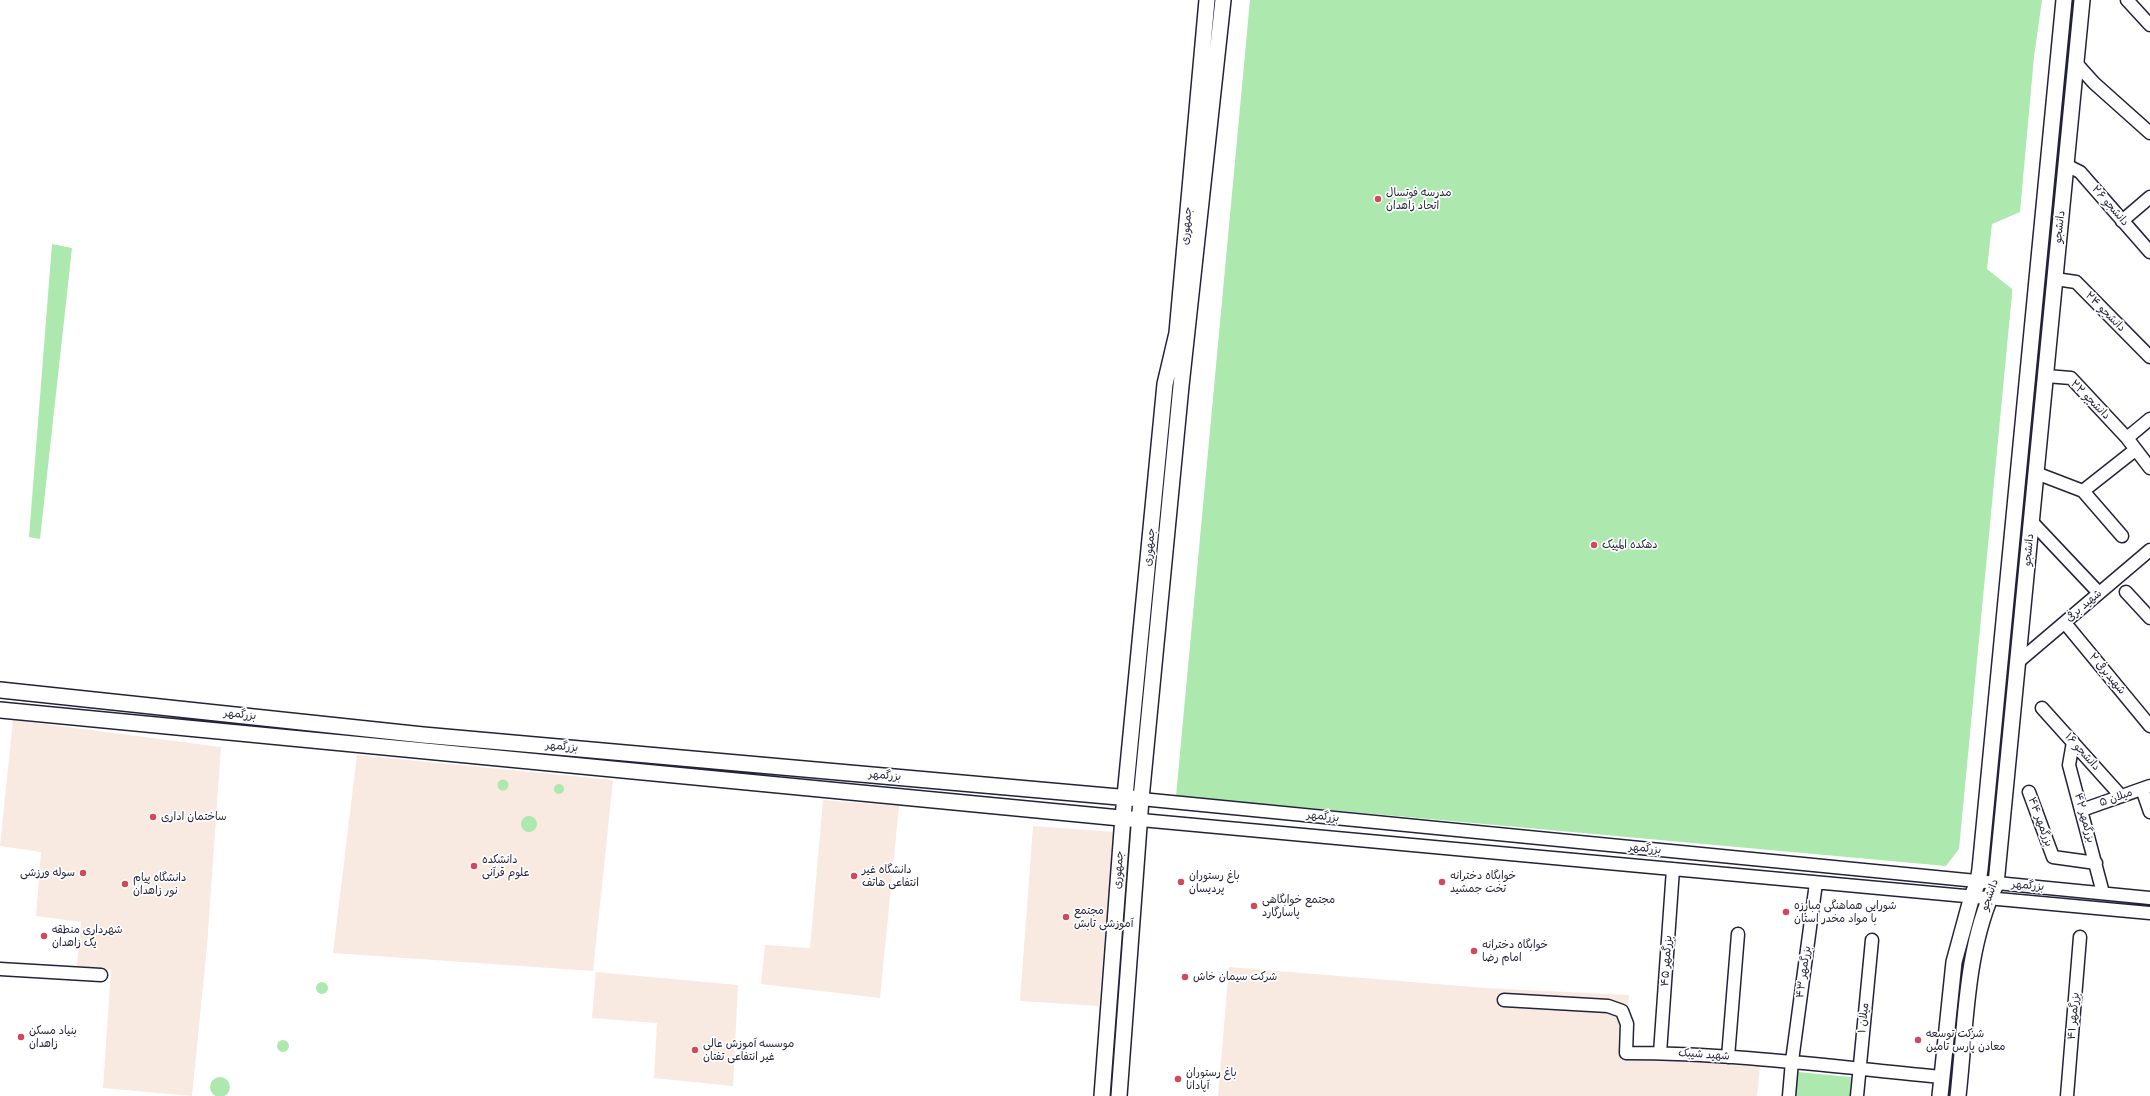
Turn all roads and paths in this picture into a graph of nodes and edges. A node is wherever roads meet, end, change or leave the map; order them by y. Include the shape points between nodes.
1 (1207, 0) edge
2 (1224, 0) edge
3 (2064, 0) edge
4 (2082, 0) edge
5 (2127, 0) edge
6 (2150, 24) edge
7 (2076, 63) junction
8 (2054, 98) junction
9 (2072, 100) junction
10 (2150, 133) edge
11 (2066, 165) junction
12 (2150, 197) edge
13 (2122, 221) junction
14 (2150, 252) edge
15 (2055, 279) junction
16 (2150, 357) edge
17 (2046, 376) junction
18 (1165, 384) junction
19 (1181, 386) junction
20 (2150, 419) edge
21 (2127, 438) junction
22 (2134, 450) junction
23 (2150, 468) edge
24 (2036, 473) junction
25 (2083, 491) junction
26 (2031, 521) junction
27 (2122, 536) dead end
28 (2150, 550) edge
29 (2126, 592) dead end
30 (2099, 594) junction
31 (2150, 618) edge
32 (2065, 623) junction
33 (2018, 662) junction
34 (0, 690) edge
35 (2042, 708) dead end
36 (0, 710) edge
37 (2150, 726) edge
38 (2073, 742) junction
39 (928, 780) junction
40 (2146, 787) edge
41 (2029, 792) dead end
42 (2122, 796) junction
43 (1125, 798) junction
44 (926, 799) junction
45 (1141, 799) junction
46 (2082, 810) junction
47 (2150, 812) edge
48 (1123, 817) junction
49 (1141, 820) junction
50 (1453, 830) junction
51 (1452, 848) junction
52 (1665, 851) junction
53 (2096, 864) junction
54 (1668, 869) junction
55 (1978, 882) junction
56 (1816, 883) junction
57 (1996, 884) junction
58 (2103, 893) junction
59 (1972, 896) junction
60 (1990, 898) junction
61 (2150, 898) edge
62 (2150, 913) edge
63 (1738, 934) dead end
64 (2080, 937) dead end
65 (1872, 940) dead end
66 (0, 969) edge
67 (101, 975) dead end
68 (1504, 1000) dead end
69 (1108, 1021) junction
70 (1125, 1023) junction
71 (1660, 1053) junction
72 (1728, 1057) junction
73 (1792, 1061) junction
74 (1859, 1069) junction
75 (1942, 1076) junction
76 (1102, 1096) edge
77 (1119, 1096) edge
78 (1789, 1096) edge
79 (1857, 1096) edge
80 (1940, 1096) edge
81 (1958, 1096) edge
82 (2067, 1096) edge

1 - 18 main road, جمهوری via 1177,333
2 - 19 main road, جمهوری
3 - 8 main road, دانشجو
4 - 7 main road, دانشجو
5 - 6 street
7 - 9 main road, دانشجو
7 - 10 street via 2094,83
8 - 9 main road
8 - 55 main road, دانشجو
9 - 11 main road, دانشجو
11 - 13 street, دانشجو ۲۶ via 2080,172
11 - 15 main road, دانشجو
12 - 13 street
13 - 14 street, دانشجو ۲۶
15 - 16 street, دانشجو ۲۴ via 2076,282
15 - 17 main road, دانشجو
17 - 21 street, دانشجو ۲۲ via 2071,378
17 - 24 main road, دانشجو
18 - 19 main road
18 - 43 main road, جمهوری
19 - 45 main road, جمهوری
20 - 21 street
21 - 22 street, دانشجو ۲۲
22 - 23 street, دانشجو ۲۲
22 - 25 street
24 - 25 street
24 - 26 main road, دانشجو
25 - 27 street
26 - 30 street
26 - 33 main road, دانشجو
28 - 30 street, شهید برفی
29 - 31 street
30 - 32 street, شهید برفی
32 - 33 street, شهید برفی
32 - 37 street, شهیدبرفی ۲
33 - 57 main road, دانشجو
34 - 39 main road, بزرگمهر via 423,735
35 - 38 street, دانشجو ۱۶
36 - 44 main road, بزرگمهر
38 - 42 street, دانشجو ۱۶
38 - 46 street, بزرگمهر ۴۲ via 2069,765
39 - 43 main road, بزرگمهر
39 - 44 main road
40 - 42 street, میلان ۵
40 - 47 street
41 - 53 street, بزرگمهر ۴۴ via 2053,857
42 - 46 street, میلان ۵
43 - 45 main road, بزرگمهر
43 - 48 main road, جمهوری
44 - 48 main road, بزرگمهر
45 - 49 main road, جمهوری
45 - 50 street, بزرگمهر
46 - 53 street, بزرگمهر ۴۲
48 - 49 main road, بزرگمهر
48 - 69 main road, جمهوری
49 - 51 street, بزرگمهر
49 - 70 main road, جمهوری
50 - 51 street
50 - 52 street, بزرگمهر
51 - 54 street, بزرگمهر
52 - 54 street, بزرگمهر ۴۵
52 - 55 street, بزرگمهر
53 - 58 street, بزرگمهر ۴۲
54 - 56 street, بزرگمهر
54 - 71 street, بزرگمهر ۴۵
55 - 57 street, بزرگمهر
55 - 59 main road, دانشجو
56 - 59 street, بزرگمهر
56 - 73 street, بزرگمهر ۴۳
57 - 58 street, بزرگمهر
57 - 60 main road, دانشجو
58 - 61 street, بزرگمهر
59 - 60 street, بزرگمهر
59 - 75 main road, دانشجو via 1954,962
60 - 62 street, بزرگمهر
60 - 81 main road, دانشجو via 1984,911 1972,963
63 - 72 street
64 - 82 street, بزرگمهر ۴۱
65 - 74 street, میلان ۱
66 - 67 street
68 - 71 street, شهید شیبک via 1608,1006 1622,1011 1627,1024 1626,1053
69 - 70 main road
69 - 76 main road, جمهوری
70 - 77 main road, جمهوری
71 - 72 street, شهید شیبک
72 - 73 street, شهید شیبک
73 - 74 street, شهید شیبک
73 - 78 street, بزرگمهر ۴۳
74 - 75 street, شهید شیبک
74 - 79 street, میلان ۱
75 - 80 main road, دانشجو

